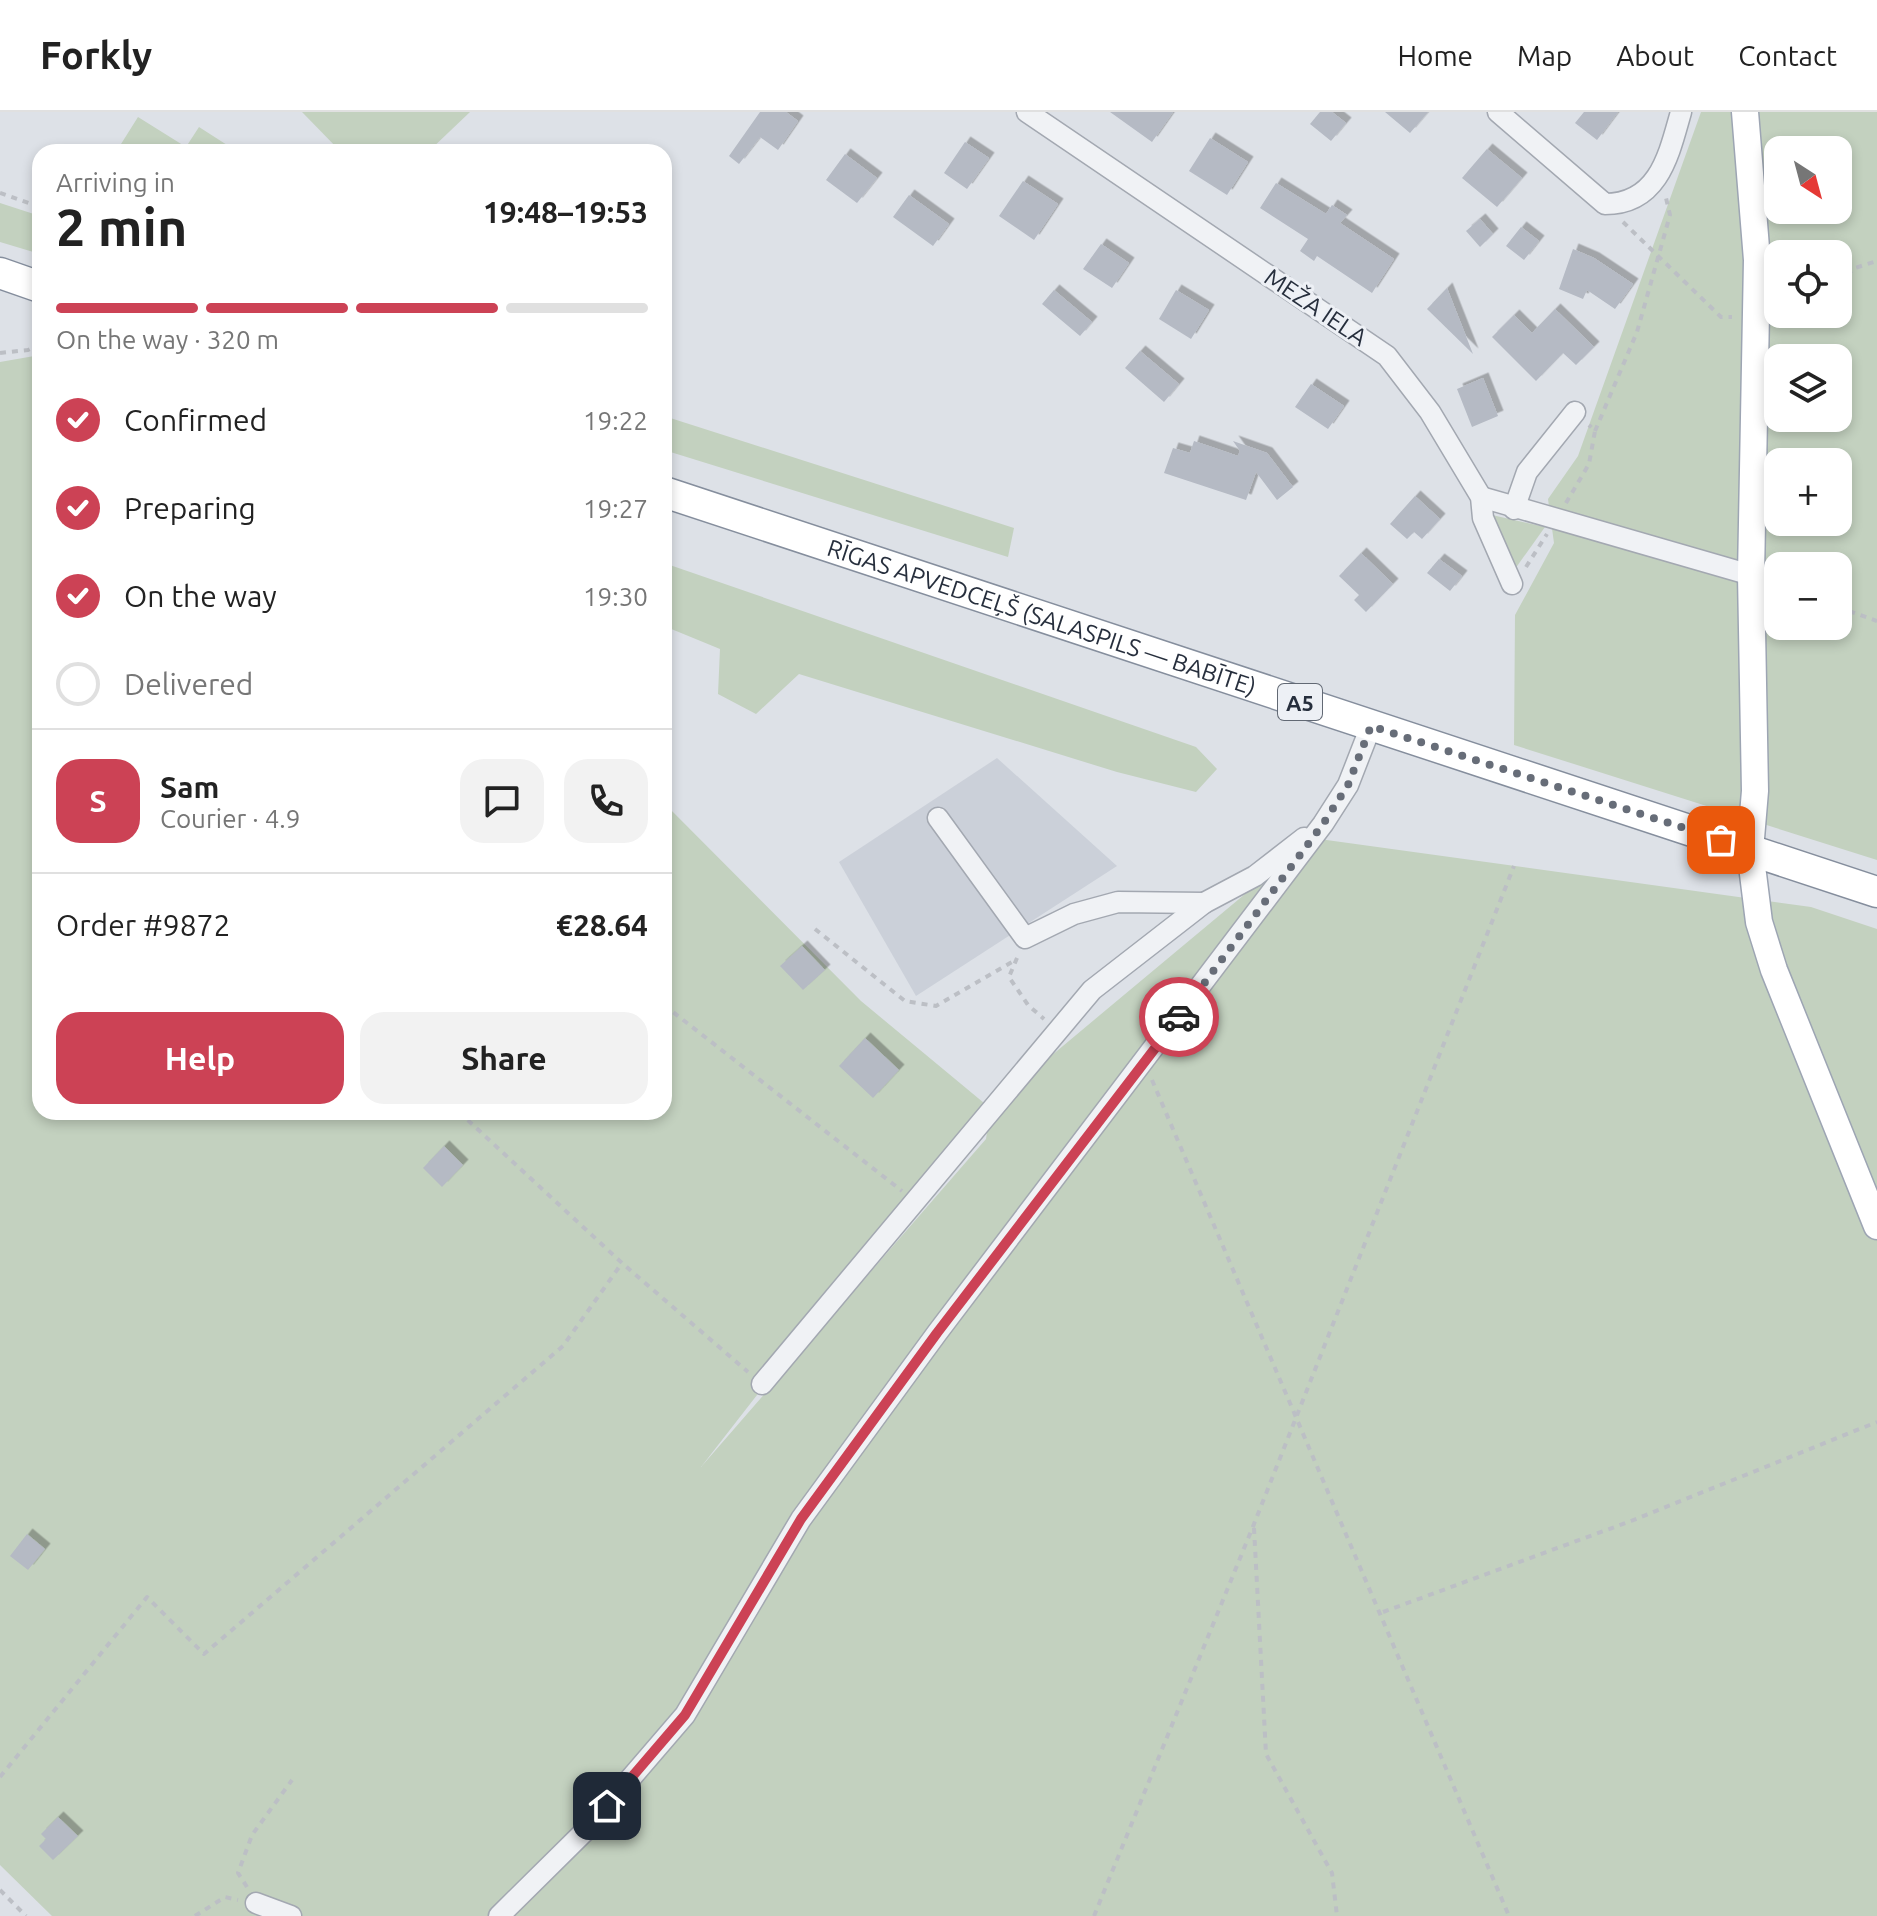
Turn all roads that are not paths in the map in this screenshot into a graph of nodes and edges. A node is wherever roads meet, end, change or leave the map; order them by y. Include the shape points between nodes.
1 (1027, 112) edge
2 (1498, 112) edge
3 (1681, 112) edge
4 (1745, 112) edge
5 (0, 273) edge
6 (32, 284) edge
7 (1575, 412) dead end
8 (672, 495) edge
9 (1481, 497) junction
10 (1514, 509) junction
11 (1751, 575) junction
12 (1512, 584) dead end
13 (1371, 726) junction
14 (938, 818) dead end
15 (1323, 824) junction
16 (1750, 850) junction
17 (1877, 892) edge
18 (1204, 903) junction
19 (1877, 1225) edge
20 (762, 1384) road end
21 (256, 1903) road end
22 (291, 1916) edge
23 (499, 1916) edge

1 - 9 street, MEŽA IELA via 1387,356 1430,412
2 - 3 street via 1605,204 1617,204 1641,194 1660,177
4 - 11 main road via 1757,318
5 - 6 highway
7 - 10 street via 1527,472
8 - 13 highway, RĪGAS APVEDCEĻŠ (SALASPILS — BABĪTE) / A5
9 - 10 street
9 - 12 street, MEŽA IELA via 1483,518
10 - 11 street
11 - 16 main road via 1755,791
13 - 15 street via 1348,785
13 - 16 highway, RĪGAS APVEDCEĻŠ (SALASPILS — BABĪTE) / A5
14 - 18 street via 1025,938 1074,914 1118,902
15 - 18 street via 1255,876
15 - 23 street via 801,1519 685,1715 587,1829
16 - 17 highway, RĪGAS APVEDCEĻŠ (SALASPILS — BABĪTE) / A5
16 - 19 main road via 1759,922 1774,970
18 - 20 street via 1092,990
21 - 22 street

